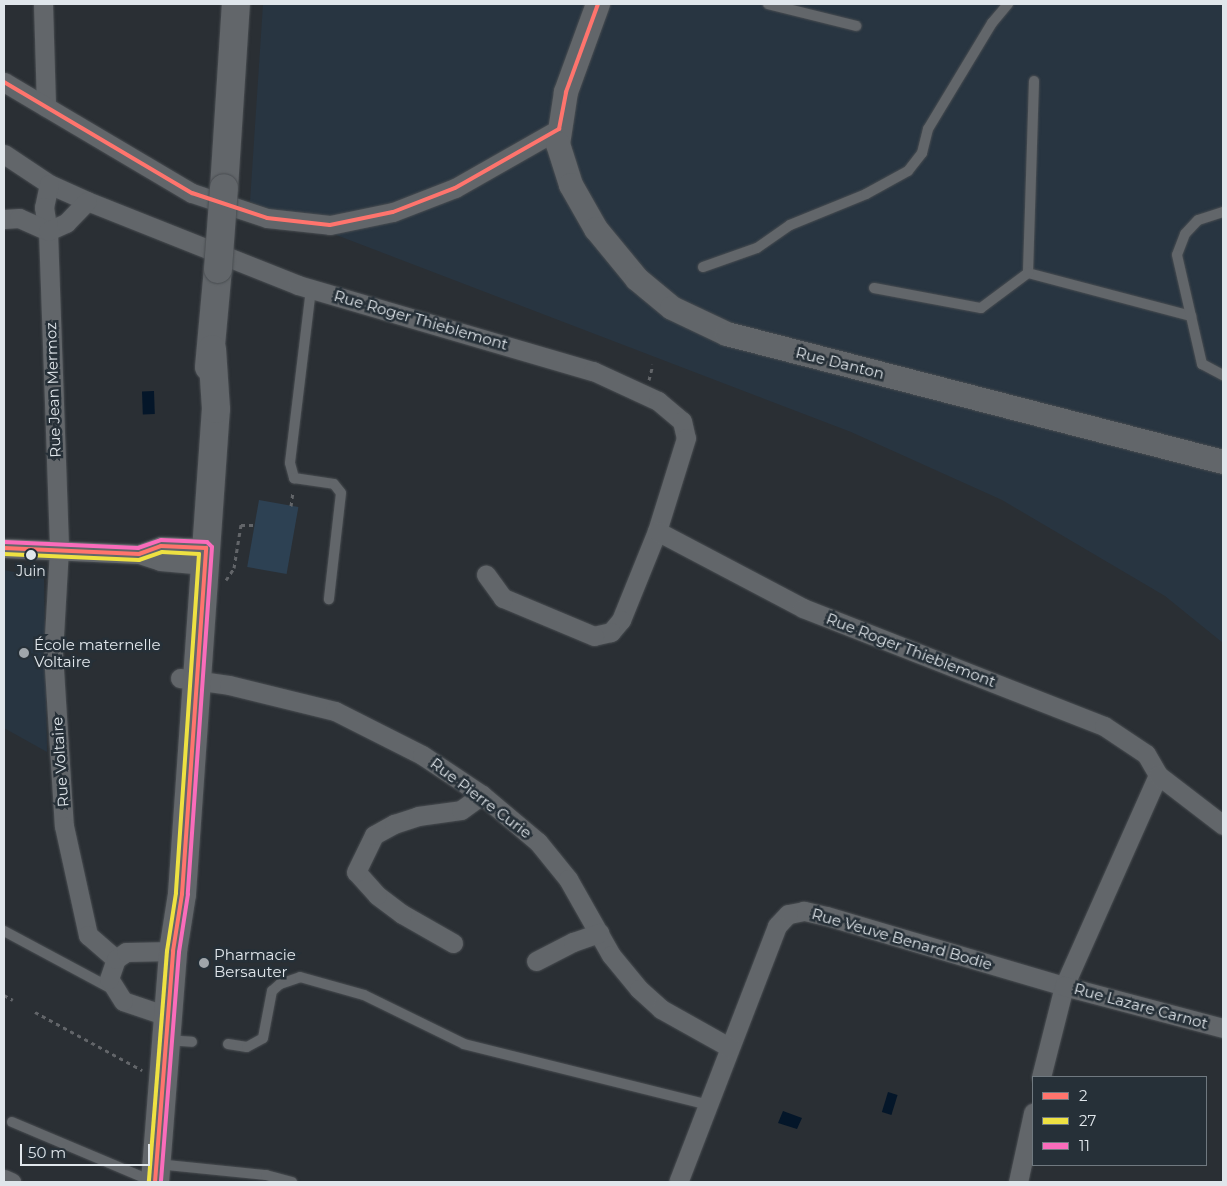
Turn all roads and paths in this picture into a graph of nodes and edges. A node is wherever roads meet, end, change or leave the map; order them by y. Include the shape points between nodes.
1 (43, 4) edge
2 (236, 4) edge
3 (598, 4) edge
4 (768, 4) edge
5 (1008, 4) edge
6 (856, 26) dead end
7 (1034, 81) dead end
8 (4, 82) edge
9 (46, 106) junction
10 (559, 129) junction
11 (4, 154) edge
12 (49, 184) junction
13 (87, 201) junction
14 (1223, 212) edge
15 (4, 220) edge
16 (48, 231) junction
17 (703, 267) dead end
18 (1028, 273) junction
19 (874, 288) dead end
20 (312, 289) junction
21 (1191, 316) junction
22 (1223, 376) edge
23 (1223, 462) edge
24 (255, 525) dead end
25 (657, 531) junction
26 (4, 548) edge
27 (59, 549) junction
28 (202, 561) junction
29 (486, 575) dead end
30 (328, 599) dead end
31 (188, 679) junction
32 (1158, 774) junction
33 (482, 795) junction
34 (1223, 825) edge
35 (4, 931) edge
36 (599, 933) junction
37 (453, 943) dead end
38 (173, 951) junction
39 (116, 959) junction
40 (536, 961) dead end
41 (1064, 986) junction
42 (113, 990) junction
43 (4, 996) edge
44 (13, 1000) dead end
45 (35, 1012) dead end
46 (166, 1028) junction
47 (1223, 1028) edge
48 (192, 1042) dead end
49 (228, 1044) dead end
50 (729, 1047) junction
51 (143, 1070) dead end
52 (1041, 1076) edge
53 (708, 1105) junction
54 (1032, 1118) edge
55 (12, 1122) dead end
56 (155, 1176) edge
57 (4, 1179) edge
58 (11, 1182) edge
59 (292, 1182) edge
60 (678, 1182) edge
61 (1018, 1182) edge

1 - 9 street
2 - 28 main road, bridge via 212,349 201,409
3 - 10 street, Rue Danton via 566,92
4 - 6 lane
5 - 17 lane via 992,23 933,121 922,153 908,172 866,194 790,225 757,248
7 - 18 lane
8 - 9 street
9 - 10 street via 192,193 267,218 330,225 393,212 455,188
10 - 23 street, Rue Danton via 558,144 571,185 596,229 655,296 698,322 784,349
11 - 12 street
12 - 13 street, Rue Roger Thieblemont
12 - 16 street, Rue Jean Mermoz via 44,207
13 - 16 street via 66,223
13 - 20 street, Rue Roger Thieblemont
14 - 21 lane via 1198,220 1185,234 1177,255
15 - 16 street via 19,218
16 - 27 street, Rue Jean Mermoz
18 - 19 lane via 980,308
18 - 21 lane
20 - 25 street, Rue Roger Thieblemont via 593,371 664,405 682,422 686,438
20 - 30 lane via 290,463 294,478 334,484 340,494
21 - 22 lane via 1202,364
24 - 28 path via 242,525 234,568
25 - 29 street, Rue Roger Thieblemont via 621,620 611,632 594,636 503,598
25 - 32 street, Rue Roger Thieblemont via 803,608 1104,726 1146,754
26 - 27 street
27 - 28 street via 139,554 149,548
27 - 39 street, Rue Voltaire via 53,652 64,826 88,935
28 - 31 main road
31 - 33 street, Rue Pierre Curie via 335,711 422,755
31 - 38 main road via 182,894
32 - 34 street, Rue Roger Thieblemont
32 - 41 street
33 - 36 street, Rue Pierre Curie via 538,842 568,878
33 - 37 street via 461,810 418,816 374,835 356,872 377,895 402,914
35 - 42 lane
36 - 40 street
36 - 50 street, Rue Pierre Curie via 611,955 639,989 661,1009
38 - 39 street via 138,950
38 - 46 main road
39 - 42 street via 109,979
41 - 47 street, Rue Lazare Carnot
41 - 50 street, Rue Veuve Benard Bodie via 804,911 788,914 777,926
41 - 52 street, Rue Lazare Carnot
42 - 46 street via 123,1001
43 - 44 path
45 - 51 path
46 - 48 lane
46 - 56 main road
49 - 53 lane via 247,1047 263,1038 272,991 280,984 300,977 364,995 464,1044
50 - 53 street, Rue Veuve Benard Bodie
53 - 60 street, Rue Veuve Benard Bodie
54 - 61 street
55 - 56 lane
56 - 59 lane via 266,1175
57 - 58 street

